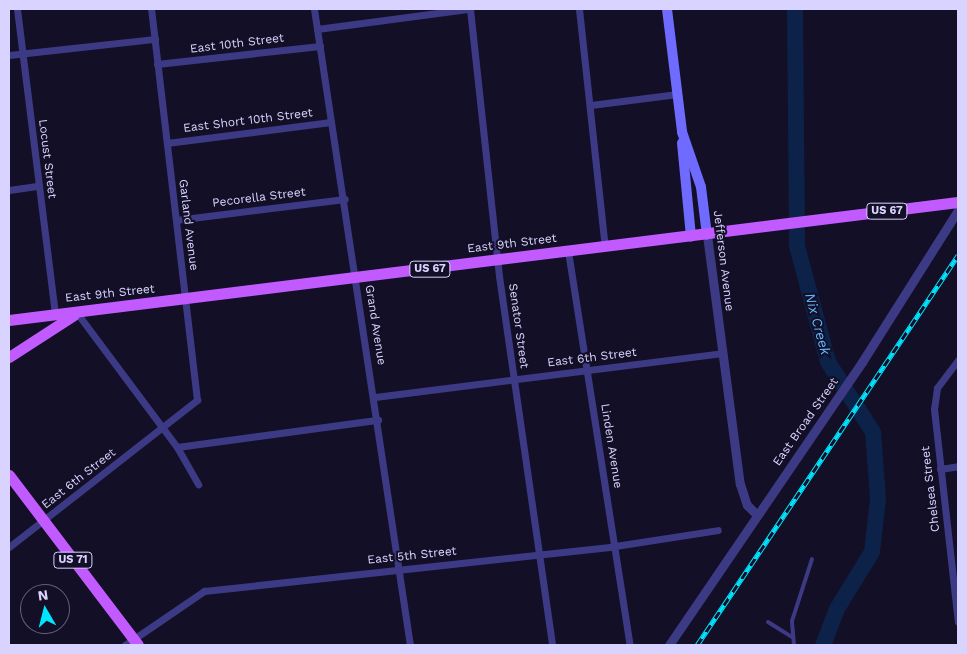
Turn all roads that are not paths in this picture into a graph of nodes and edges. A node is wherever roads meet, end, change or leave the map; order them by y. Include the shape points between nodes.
1 (16, 9) edge
2 (151, 9) edge
3 (314, 9) edge
4 (468, 9) edge
5 (578, 9) edge
6 (667, 9) edge
7 (317, 29) junction
8 (155, 39) junction
9 (320, 46) junction
10 (22, 54) junction
11 (9, 55) edge
12 (157, 64) junction
13 (677, 94) junction
14 (591, 105) junction
15 (331, 122) junction
16 (682, 132) junction
17 (167, 143) junction
18 (38, 186) junction
19 (9, 190) edge
20 (345, 199) junction
21 (958, 202) edge
22 (958, 210) edge
23 (176, 220) junction
24 (707, 235) junction
25 (691, 237) junction
26 (605, 247) junction
27 (568, 251) junction
28 (500, 259) junction
29 (357, 279) junction
30 (186, 300) junction
31 (55, 313) junction
32 (77, 313) junction
33 (9, 320) edge
34 (722, 353) junction
35 (9, 357) edge
36 (958, 360) edge
37 (589, 370) junction
38 (514, 380) junction
39 (375, 397) junction
40 (378, 420) junction
41 (162, 427) junction
42 (177, 447) junction
43 (958, 466) edge
44 (940, 469) junction
45 (9, 475) edge
46 (198, 484) dead end
47 (756, 514) junction
48 (44, 521) junction
49 (718, 530) dead end
50 (615, 546) junction
51 (9, 547) edge
52 (539, 555) junction
53 (812, 559) dead end
54 (398, 568) junction
55 (957, 606) edge
56 (768, 622) dead end
57 (958, 622) edge
58 (792, 637) junction
59 (132, 643) edge
60 (410, 645) edge
61 (552, 645) edge
62 (630, 645) edge
63 (669, 645) edge
64 (794, 645) edge

1 - 10 street, Locust Street
2 - 8 street, Garland Avenue
3 - 7 street, Grand Avenue
4 - 7 street
4 - 28 street, Senator Street
5 - 14 street
6 - 13 main road, Jefferson Avenue
7 - 9 street, Grand Avenue
8 - 10 street
8 - 12 street, Garland Avenue
9 - 12 street, East 10th Street
9 - 15 street, Grand Avenue
10 - 11 street
10 - 18 street, Locust Street
12 - 17 street, Garland Avenue
13 - 14 street
13 - 16 main road, Jefferson Avenue
14 - 26 street
15 - 17 street, East Short 10th Street
15 - 20 street, Grand Avenue
16 - 24 main road, Jefferson Avenue via 701,187
16 - 25 main road
17 - 23 street, Garland Avenue
18 - 19 street
18 - 31 street, Locust Street
20 - 23 street, Pecorella Street
20 - 29 street, Grand Avenue
21 - 24 main road, East 9th Street / US 67
22 - 47 street, East Broad Street via 862,362
23 - 30 street, Garland Avenue
24 - 25 main road, East 9th Street / US 67
24 - 34 street, Jefferson Avenue
25 - 26 main road, East 9th Street / US 67
26 - 27 main road, East 9th Street / US 67
27 - 28 main road, East 9th Street / US 67
27 - 37 street, Linden Avenue
28 - 29 main road, East 9th Street / US 67
28 - 38 street, Senator Street
29 - 30 main road, East 9th Street / US 67
29 - 39 street, Grand Avenue
30 - 32 main road, East 9th Street / US 67
30 - 41 street, Garland Avenue via 198,393 191,405
31 - 32 main road, East 9th Street / US 67
31 - 33 main road, East 9th Street / US 67
32 - 35 main road, US 67
32 - 41 street
34 - 37 street, East 6th Street
34 - 47 street, Jefferson Avenue via 740,484 747,505
36 - 44 street, Chelsea Street via 937,388 934,410
37 - 38 street, East 6th Street
37 - 50 street, Linden Avenue
38 - 39 street, East 6th Street
38 - 52 street, Senator Street
39 - 40 street, Grand Avenue
40 - 42 street
40 - 54 street, Grand Avenue
41 - 42 street
41 - 48 street, East 6th Street
42 - 46 street
43 - 44 street
44 - 55 street, Chelsea Street
45 - 48 main road, US 71
47 - 63 street, East Broad Street
48 - 51 street, East 6th Street
48 - 59 main road, US 71
49 - 50 street, East 5th Street
50 - 52 street, East 5th Street
50 - 62 street, Linden Avenue
52 - 54 street, East 5th Street
52 - 61 street, Senator Street
53 - 58 lane via 792,621
54 - 59 street, East 5th Street via 198,593
54 - 60 street, Grand Avenue
55 - 57 street, Chelsea Street
56 - 58 lane
58 - 64 lane

